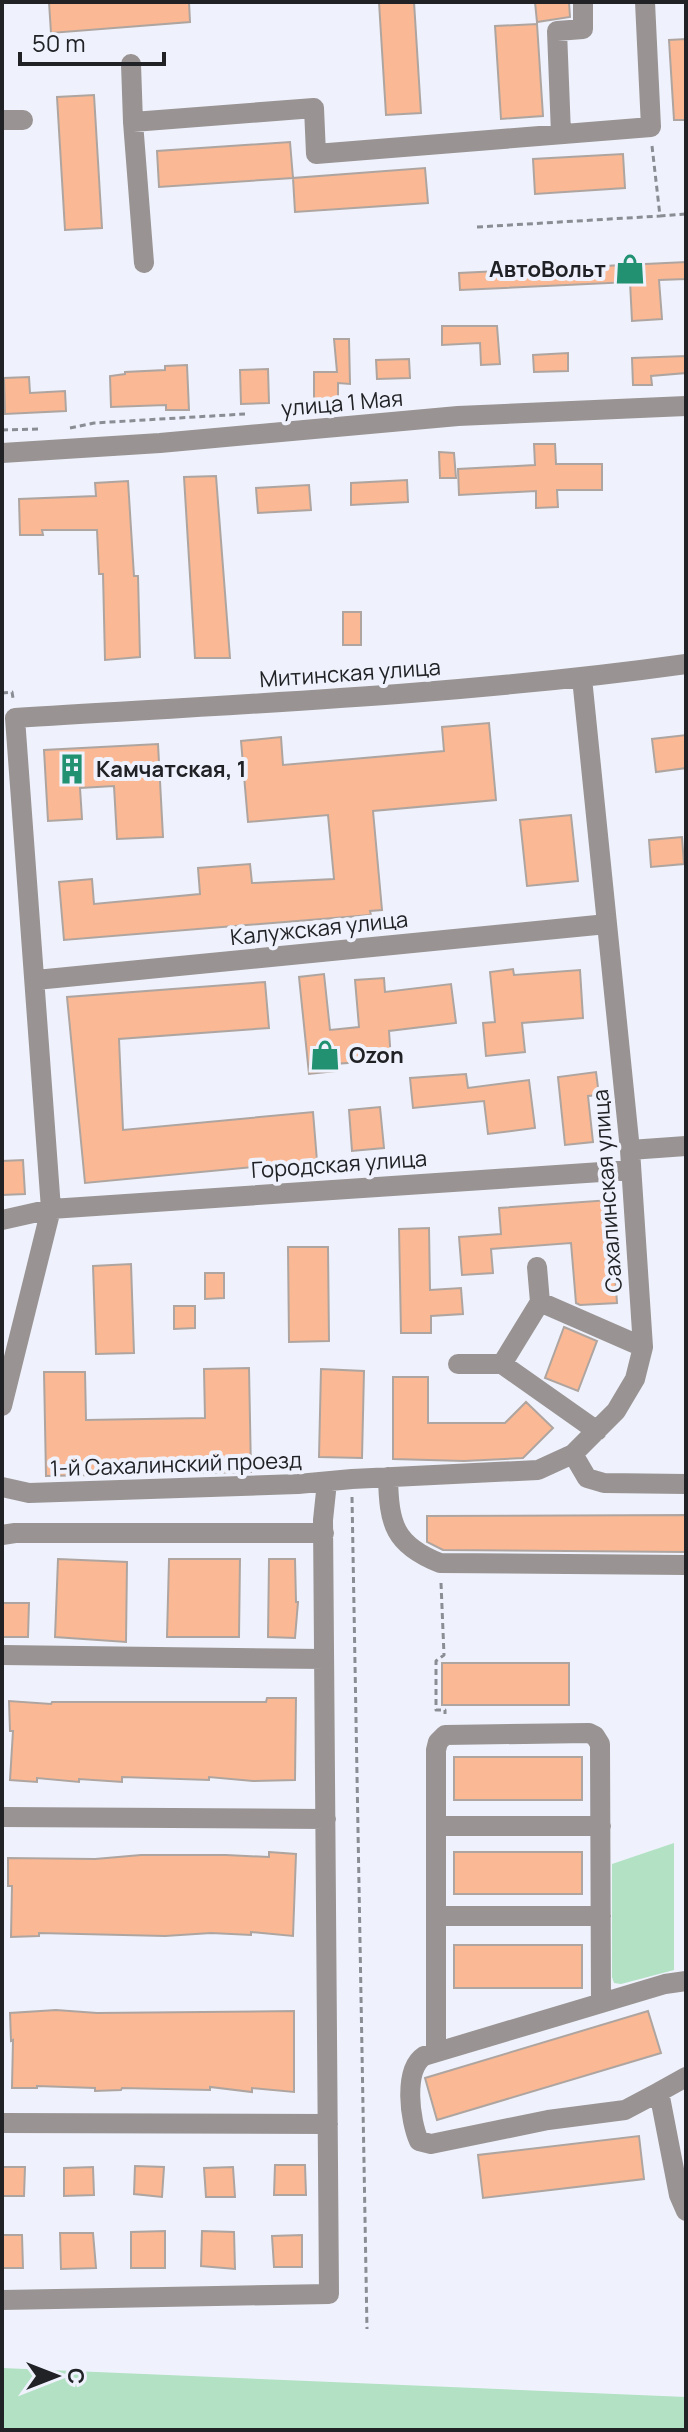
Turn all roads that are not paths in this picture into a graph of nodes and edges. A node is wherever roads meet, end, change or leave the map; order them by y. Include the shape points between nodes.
1 (583, 2) edge
2 (645, 2) edge
3 (131, 64) dead end
4 (133, 122) junction
5 (561, 134) junction
6 (144, 263) dead end
7 (686, 406) edge
8 (2, 453) edge
9 (686, 664) edge
10 (582, 678) junction
11 (607, 924) junction
12 (36, 980) junction
13 (686, 1146) edge
14 (630, 1160) junction
15 (51, 1209) junction
16 (2, 1220) edge
17 (537, 1267) dead end
18 (540, 1302) junction
19 (643, 1347) junction
20 (458, 1364) dead end
21 (502, 1364) junction
22 (2, 1406) edge
23 (597, 1431) junction
24 (573, 1454) junction
25 (388, 1477) junction
26 (352, 1479) joint
27 (327, 1482) junction
28 (686, 1484) edge
29 (2, 1487) edge
30 (324, 1533) junction
31 (2, 1535) edge
32 (686, 1565) edge
33 (2, 1655) edge
34 (324, 1659) junction
35 (2, 1817) edge
36 (326, 1819) junction
37 (436, 1826) junction
38 (601, 1826) junction
39 (436, 1916) junction
40 (601, 1916) junction
41 (686, 1981) edge
42 (601, 2003) junction
43 (436, 2052) junction
44 (686, 2077) edge
45 (659, 2092) junction
46 (2, 2123) edge
47 (328, 2124) junction
48 (686, 2211) edge
49 (2, 2300) edge

1 - 5 street via 583,29 557,31
2 - 5 street via 651,127
3 - 4 street
4 - 5 street via 314,108 316,154
4 - 6 street
7 - 8 street, улица 1 Мая via 458,416
9 - 10 street, Митинская улица
10 - 11 street, Сахалинская улица
10 - 12 street, Митинская улица via 15,718
11 - 12 street, Калужская улица
11 - 14 street, Сахалинская улица
12 - 15 street
13 - 14 street, Городская улица
14 - 15 street, Городская улица
14 - 19 street, Сахалинская улица
15 - 16 street, Городская улица
15 - 22 street
17 - 18 street
18 - 19 street
18 - 21 street
19 - 23 street, Сахалинская улица via 635,1379
20 - 21 street
21 - 23 street
23 - 24 street, Сахалинская улица
24 - 25 street, Сахалинская улица via 538,1470
24 - 28 street via 587,1478 604,1483
25 - 26 street, Сахалинская улица
25 - 32 street via 395,1530 422,1556 440,1563
26 - 27 street, 1-й Сахалинский проезд
27 - 29 street, 1-й Сахалинский проезд via 29,1493
27 - 30 street
30 - 31 street
30 - 34 street
33 - 34 street
34 - 36 street
35 - 36 street
36 - 47 street
37 - 38 street
37 - 38 street via 436,1750 445,1735 589,1733 601,1752
37 - 39 street
38 - 40 street
39 - 40 street
39 - 43 street
40 - 42 street
41 - 42 street
42 - 43 street
43 - 45 street via 419,2059 408,2101 416,2135 424,2144 625,2110
44 - 45 street
45 - 48 street
46 - 47 street
47 - 49 street via 329,2294

